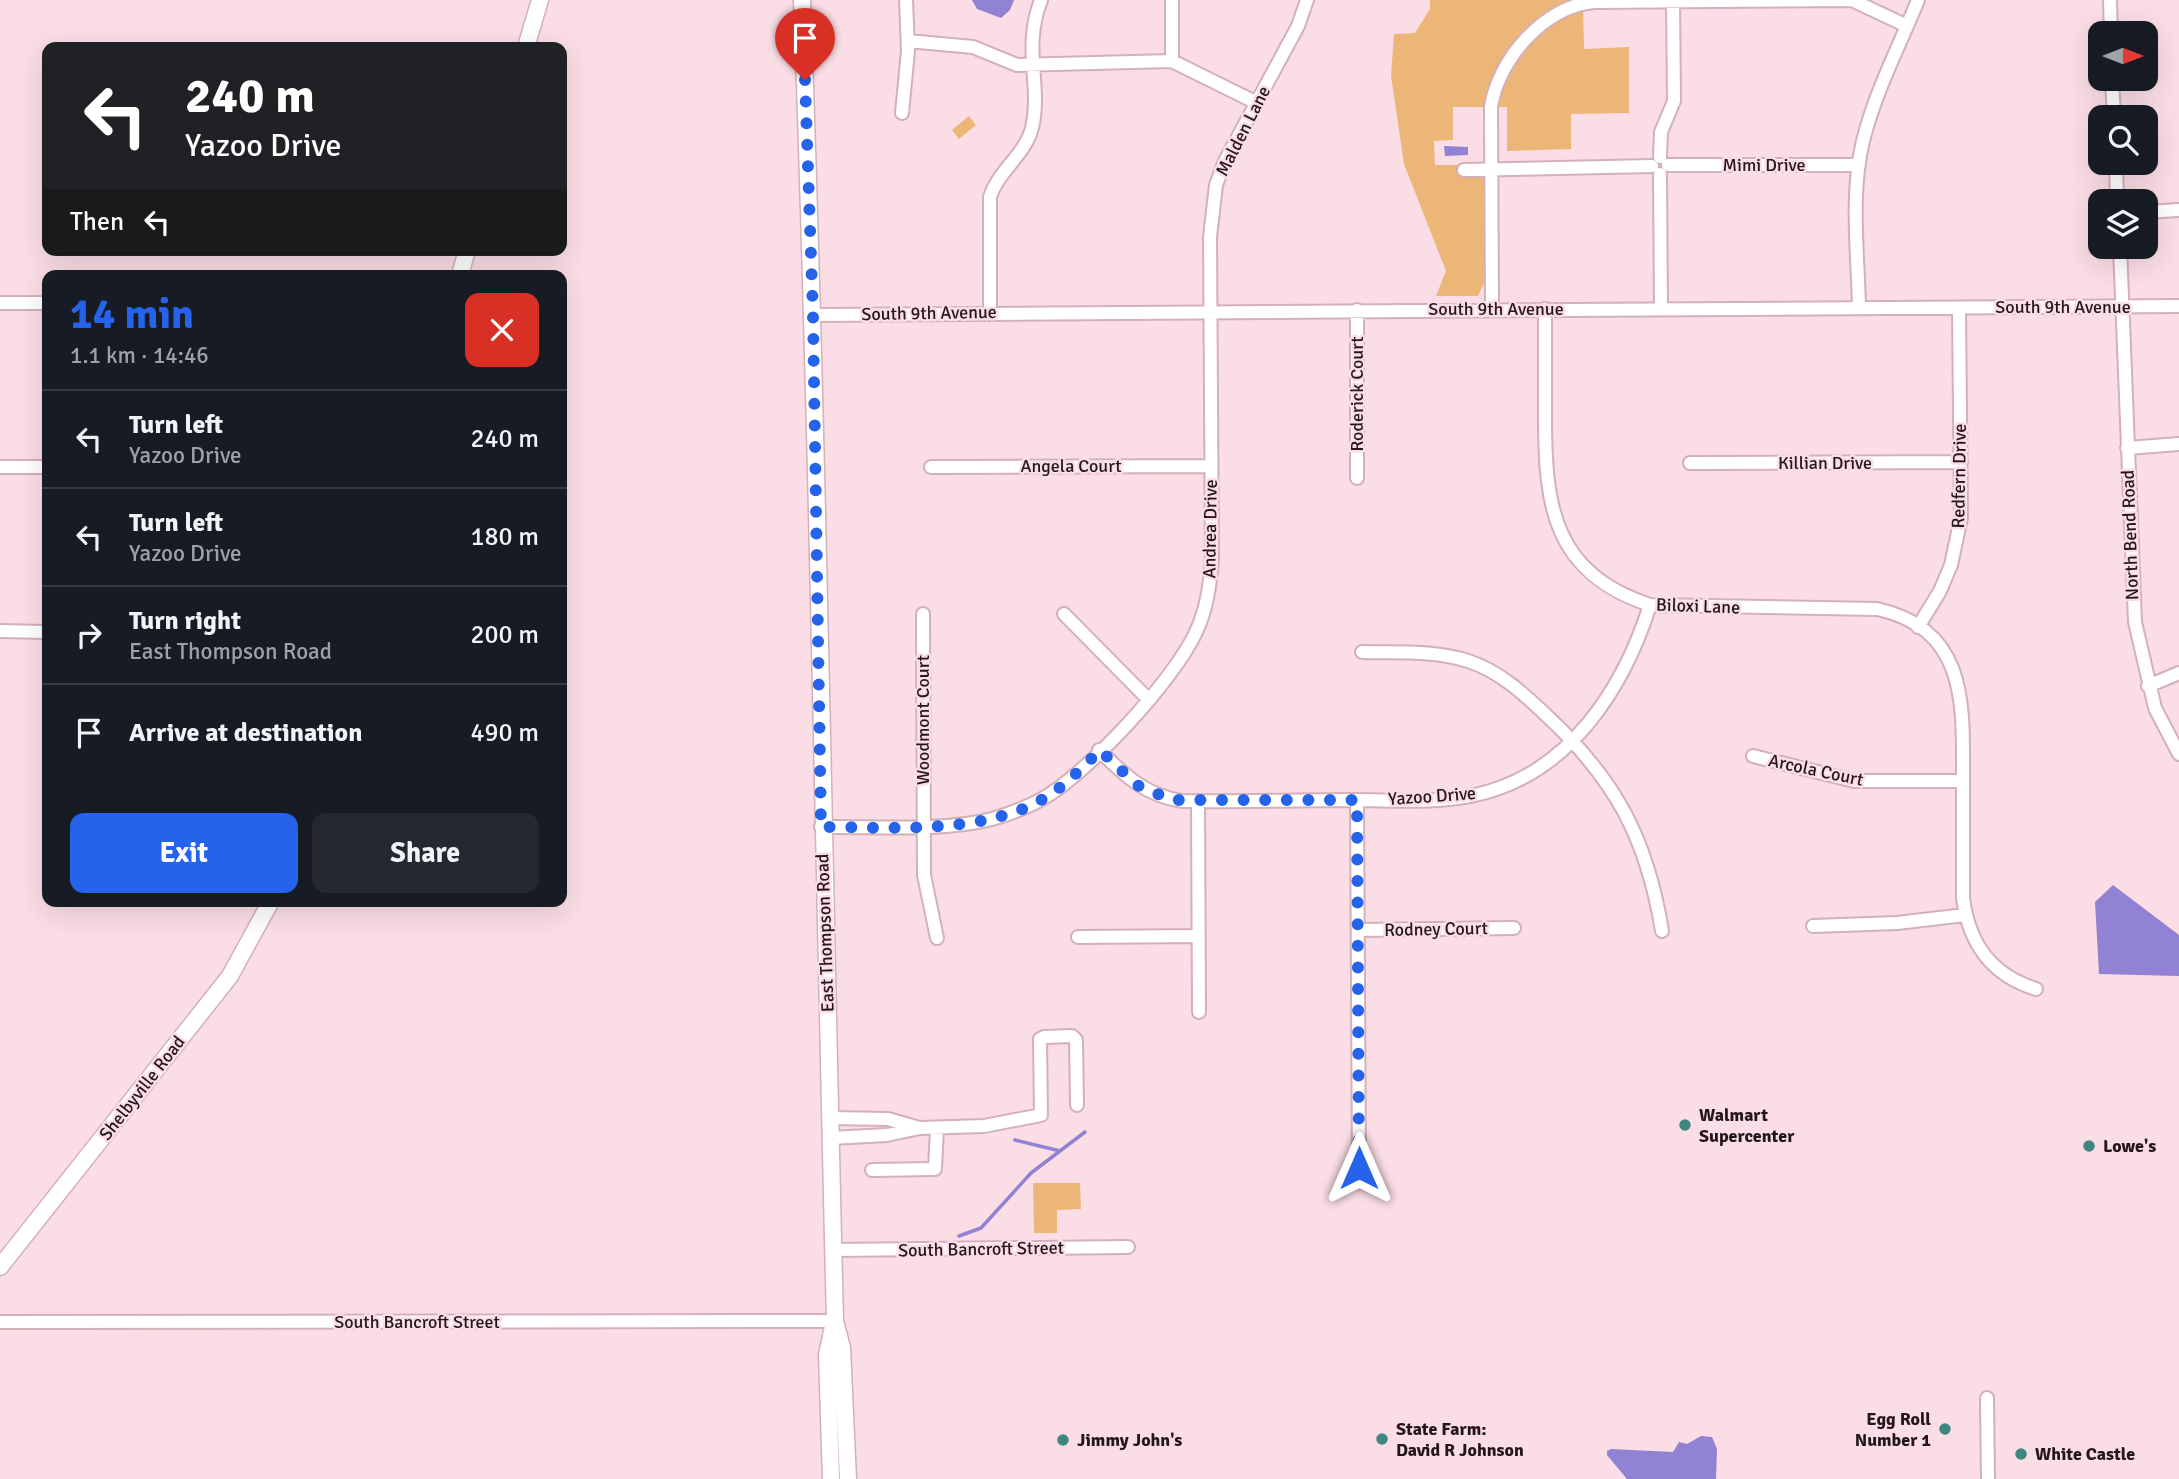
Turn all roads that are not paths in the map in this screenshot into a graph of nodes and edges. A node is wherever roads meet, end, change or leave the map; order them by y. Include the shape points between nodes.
1 (540, 0) edge
2 (802, 0) edge
3 (906, 0) edge
4 (1041, 0) edge
5 (1172, 0) edge
6 (1307, 0) edge
7 (1918, 0) edge
8 (2110, 0) edge
9 (1710, 1) edge
10 (1673, 2) junction
11 (2111, 21) edge
12 (1907, 26) junction
13 (908, 41) junction
14 (527, 42) edge
15 (1172, 61) junction
16 (1031, 65) junction
17 (1257, 103) junction
18 (902, 113) dead end
19 (1859, 165) junction
20 (1660, 166) junction
21 (1492, 168) junction
22 (1464, 170) dead end
23 (2179, 210) edge
24 (2158, 211) edge
25 (2121, 259) edge
26 (0, 303) edge
27 (42, 303) edge
28 (2179, 306) edge
29 (2124, 307) junction
30 (1959, 308) junction
31 (1492, 309) junction
32 (1545, 309) junction
33 (1661, 309) junction
34 (1859, 309) junction
35 (1357, 310) junction
36 (1210, 311) junction
37 (990, 312) junction
38 (813, 315) junction
39 (2179, 444) edge
40 (2127, 447) junction
41 (1961, 462) junction
42 (1690, 463) dead end
43 (1211, 466) junction
44 (0, 467) edge
45 (42, 467) edge
46 (931, 467) dead end
47 (1357, 478) dead end
48 (1650, 605) junction
49 (923, 614) dead end
50 (1064, 614) dead end
51 (1919, 627) junction
52 (0, 631) edge
53 (42, 632) edge
54 (1362, 652) dead end
55 (2179, 673) edge
56 (2148, 686) junction
57 (1149, 700) junction
58 (1573, 740) junction
59 (1100, 750) junction
60 (2179, 754) edge
61 (1753, 756) dead end
62 (1963, 781) junction
63 (1357, 800) junction
64 (1198, 801) junction
65 (924, 825) junction
66 (821, 827) junction
67 (268, 907) edge
68 (1965, 915) junction
69 (1813, 926) dead end
70 (1514, 928) dead end
71 (1358, 930) junction
72 (1662, 931) dead end
73 (1199, 936) junction
74 (1078, 937) dead end
75 (937, 938) dead end
76 (2036, 989) dead end
77 (1199, 1012) dead end
78 (1077, 1105) dead end
79 (830, 1118) junction
80 (920, 1128) junction
81 (937, 1128) junction
82 (830, 1138) junction
83 (1359, 1168) dead end
84 (872, 1170) dead end
85 (1128, 1247) dead end
86 (833, 1250) junction
87 (0, 1267) edge
88 (835, 1321) junction
89 (0, 1322) edge
90 (1987, 1398) dead end
91 (831, 1479) edge
92 (848, 1479) edge
93 (1988, 1479) edge

1 - 14 main road
2 - 38 main road, East Thompson Road
3 - 13 street
4 - 16 street via 1032,31
5 - 15 street
6 - 17 street, Malden Lane
7 - 12 street
8 - 11 street
9 - 10 street
9 - 12 street via 1852,0
10 - 20 street via 1674,102 1661,132
10 - 21 street via 1585,3 1567,8 1541,25 1500,72 1491,107
12 - 19 street via 1872,108
13 - 16 street via 973,47 1011,64
13 - 18 street
15 - 16 street
15 - 17 street
16 - 37 street via 1031,133 990,197
17 - 36 street, Malden Lane via 1216,185
19 - 20 street, Mimi Drive
19 - 34 street
20 - 21 street, Mimi Drive
20 - 33 street
21 - 22 street, Mimi Drive
21 - 31 street
23 - 24 street
25 - 29 street, North Bend Road
26 - 27 street
28 - 29 street, South 9th Avenue
29 - 30 street, South 9th Avenue
29 - 40 street, North Bend Road
30 - 34 street, South 9th Avenue
30 - 41 street, Redfern Drive
31 - 32 street, South 9th Avenue
31 - 35 street, South 9th Avenue
32 - 33 street, South 9th Avenue
32 - 48 street, Biloxi Lane via 1545,473 1552,510 1567,542 1592,573 1615,590
33 - 34 street, South 9th Avenue
35 - 36 street, South 9th Avenue
35 - 47 street, Roderick Court
36 - 37 street, South 9th Avenue
36 - 43 street, Andrea Drive
37 - 38 street, South 9th Avenue
38 - 66 main road, East Thompson Road
39 - 40 street
40 - 56 street, North Bend Road via 2132,594
41 - 42 street, Killian Drive
41 - 51 street, Redfern Drive via 1956,546 1940,591
43 - 46 street, Angela Court
43 - 57 street, Andrea Drive via 1212,559 1204,611 1180,663
44 - 45 street
48 - 51 street, Biloxi Lane via 1864,608 1898,615
48 - 58 street, Yazoo Drive via 1626,667
49 - 65 street, Woodmont Court
50 - 57 street
51 - 62 street via 1947,657 1961,692
52 - 53 street
54 - 58 street via 1443,655 1489,669 1527,696
55 - 56 street
56 - 60 street, North Bend Road
57 - 59 street, Andrea Drive
58 - 63 street, Yazoo Drive via 1533,773 1494,790 1443,799
58 - 72 street via 1601,772 1629,817 1648,862
59 - 64 street, Yazoo Drive via 1146,790 1172,800
59 - 65 street via 1069,781 1024,808 988,820
61 - 62 street, Arcola Court via 1854,781
62 - 68 street
63 - 64 street, Yazoo Drive
63 - 71 street
64 - 73 street
65 - 66 street
65 - 75 street, Woodmont Court via 924,874
66 - 79 main road, East Thompson Road
67 - 87 main road, Shelbyville Road via 230,976
68 - 69 street
68 - 76 street via 1972,937 1991,964 2014,981
70 - 71 street, Rodney Court
71 - 83 street
73 - 74 street
73 - 77 street
78 - 81 street via 1075,1038 1044,1037 1040,1039 1041,1115 984,1126
79 - 80 street via 888,1119
79 - 82 main road, East Thompson Road
80 - 81 street
80 - 82 street
81 - 84 street via 935,1169
82 - 86 main road, East Thompson Road
85 - 86 street, South Bancroft Street
86 - 88 main road, East Thompson Road
88 - 89 street, South Bancroft Street
88 - 91 main road, East Thompson Road via 827,1356
88 - 92 main road, East Thompson Road via 842,1348
90 - 93 street

